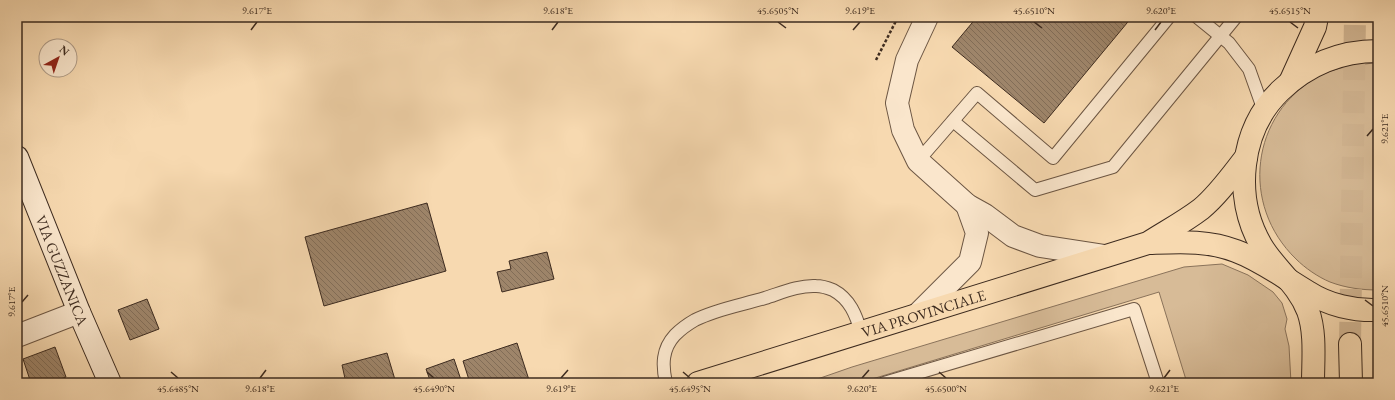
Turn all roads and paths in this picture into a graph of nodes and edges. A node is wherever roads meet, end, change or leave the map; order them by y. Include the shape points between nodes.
1 (898, 17) edge
2 (927, 17) edge
3 (1169, 17) edge
4 (1197, 17) edge
5 (1236, 17) edge
6 (1317, 17) edge
7 (1220, 36) junction
8 (1378, 52) edge
9 (876, 60) dead end
10 (1292, 80) junction
11 (1264, 111) junction
12 (953, 121) junction
13 (17, 157) edge
14 (1246, 157) junction
15 (918, 161) junction
16 (967, 205) junction
17 (1148, 243) junction
18 (1105, 256) junction
19 (1289, 279) junction
20 (1378, 310) edge
21 (79, 312) junction
22 (918, 314) junction
23 (861, 332) junction
24 (17, 336) edge
25 (1350, 344) tunnel mouth
26 (110, 383) edge
27 (666, 383) edge
28 (698, 383) edge
29 (884, 383) edge
30 (1158, 383) edge
31 (1313, 383) edge
32 (1351, 383) edge

1 - 9 path
2 - 15 street via 907,60 897,103 903,130
3 - 12 lane via 1052,158 977,93
4 - 7 lane
5 - 7 lane
6 - 10 main road
7 - 11 lane via 1249,69
7 - 12 lane via 1113,167 1035,190
8 - 10 main road via 1357,52 1332,58 1311,67
10 - 11 main road
11 - 14 main road via 1252,134
12 - 15 lane
13 - 21 street, VIA GUZZANICA
14 - 17 main road via 1201,209
14 - 19 main road via 1243,180 1251,224 1272,262
15 - 16 street
16 - 18 street via 1012,236 1040,246
16 - 22 street via 977,233 970,262
17 - 18 main road, VIA PROVINCIALE
17 - 19 main road via 1189,242 1225,247
18 - 22 main road, VIA PROVINCIALE
19 - 20 main road via 1308,293 1328,302 1351,308
19 - 31 main road via 1305,305 1311,321
21 - 24 street
21 - 26 street, VIA GUZZANICA
22 - 23 main road, VIA PROVINCIALE
23 - 27 lane via 856,314 840,294 815,286 797,288 707,315 683,328 675,335 665,352 663,367
23 - 28 main road, VIA PROVINCIALE
25 - 32 main road
29 - 30 lane via 1134,309

